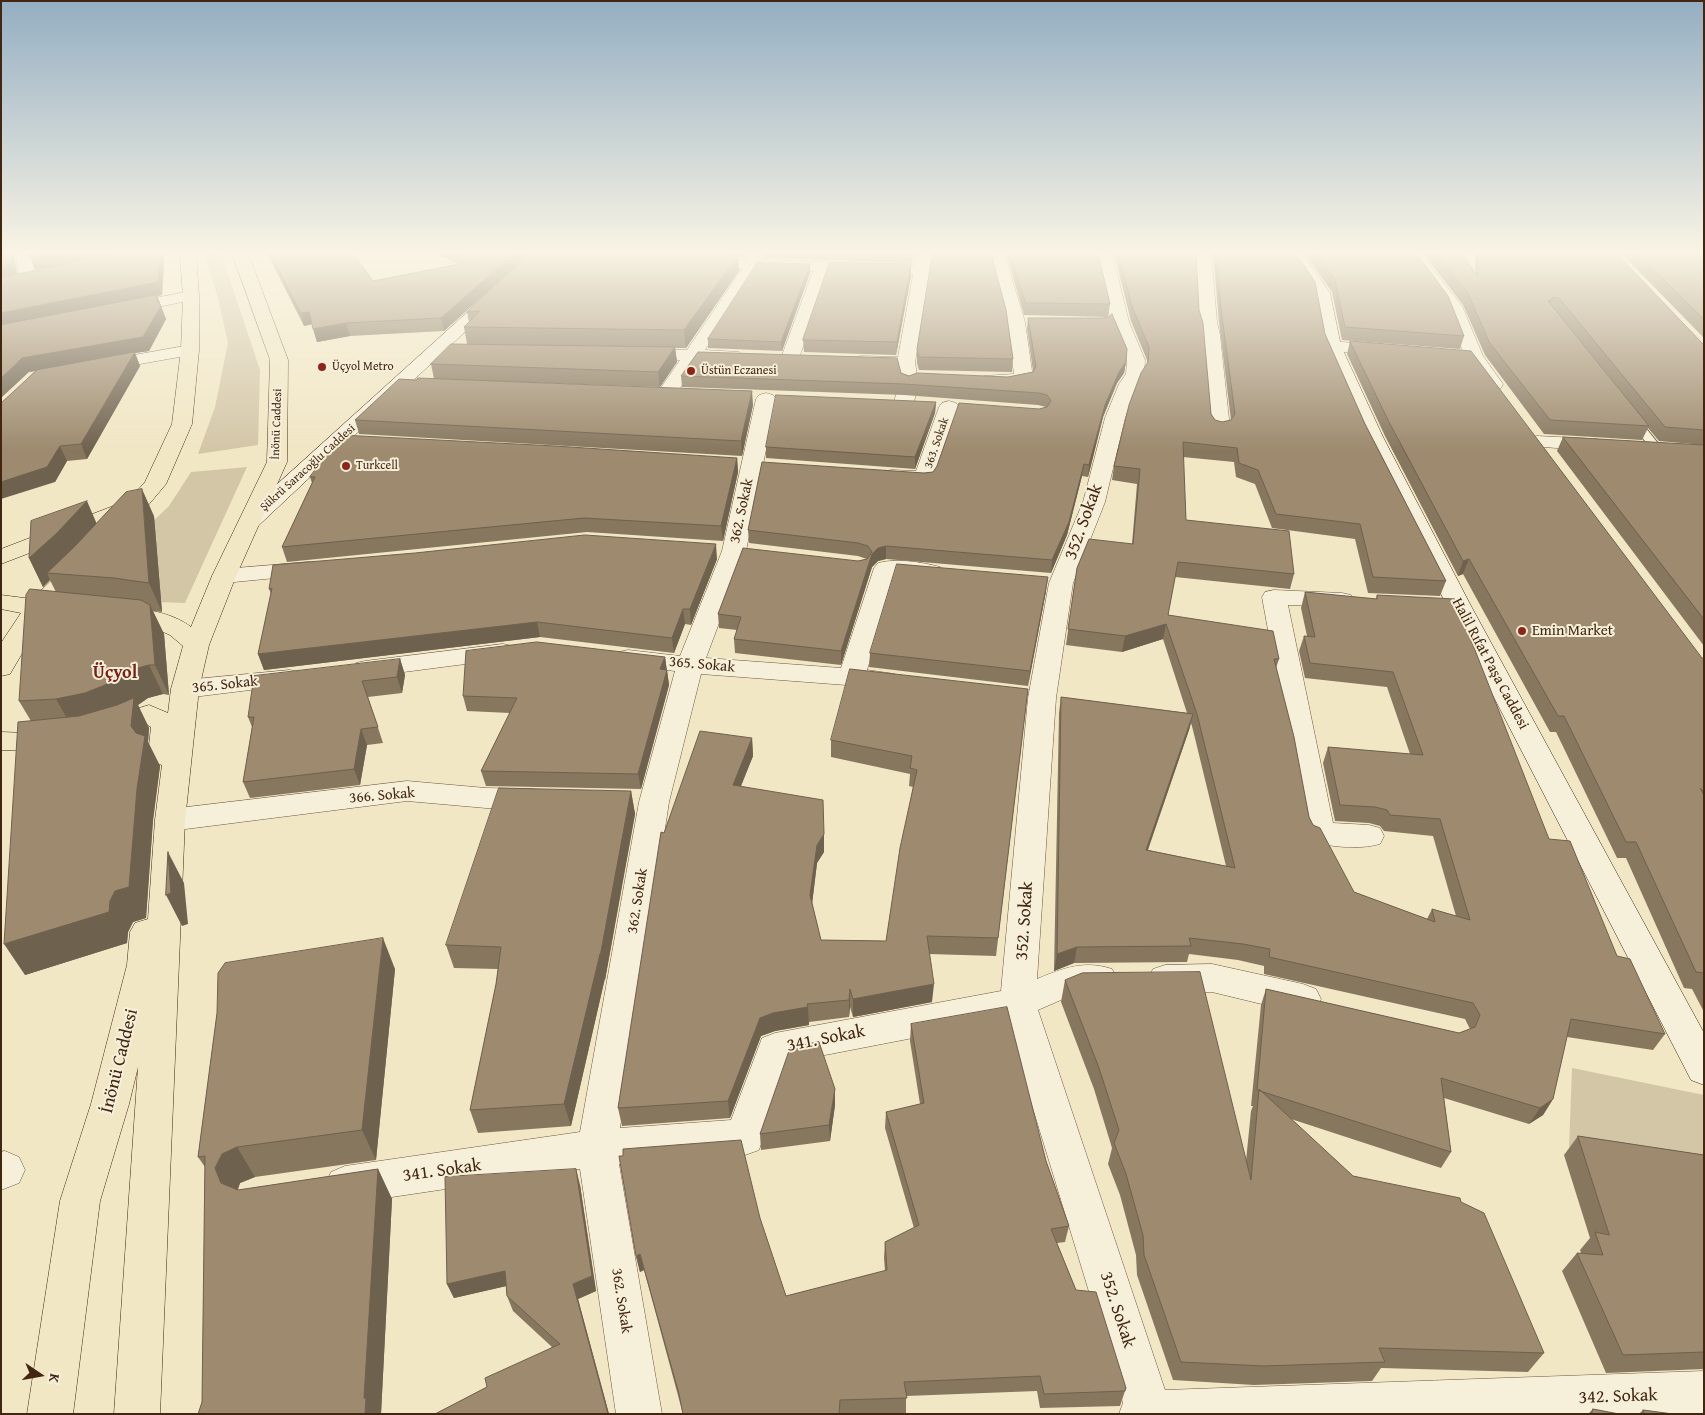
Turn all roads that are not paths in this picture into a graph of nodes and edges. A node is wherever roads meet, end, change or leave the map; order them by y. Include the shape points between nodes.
1 (191, 319) edge
2 (264, 319) edge
3 (472, 319) edge
4 (715, 319) edge
5 (804, 319) edge
6 (915, 319) edge
7 (1015, 319) edge
8 (1119, 319) edge
9 (1208, 319) edge
10 (1327, 319) edge
11 (1457, 319) edge
12 (1016, 322) junction
13 (1034, 322) edge
14 (1332, 346) junction
15 (190, 350) junction
16 (434, 351) junction
17 (464, 351) edge
18 (1398, 352) edge
19 (623, 354) edge
20 (692, 355) junction
21 (751, 357) edge
22 (770, 358) edge
23 (790, 358) junction
24 (809, 359) edge
25 (848, 360) edge
26 (84, 369) edge
27 (908, 370) junction
28 (929, 377) edge
29 (978, 379) edge
30 (396, 386) junction
31 (426, 387) edge
32 (646, 395) edge
33 (1503, 396) edge
34 (767, 399) dead end
35 (885, 402) edge
36 (935, 405) junction
37 (1624, 408) edge
38 (1220, 428) edge
39 (339, 441) junction
40 (367, 442) edge
41 (1667, 450) joint
42 (1554, 465) edge
43 (876, 474) edge
44 (139, 503) junction
45 (250, 521) junction
46 (1, 557) edge
47 (331, 567) edge
48 (954, 574) edge
49 (224, 576) junction
50 (1360, 601) edge
51 (1, 602) edge
52 (1429, 604) edge
53 (1459, 606) junction
54 (37, 608) junction
55 (196, 645) junction
56 (530, 648) edge
57 (605, 655) edge
58 (690, 665) junction
59 (1, 668) edge
60 (343, 672) edge
61 (314, 675) edge
62 (852, 676) junction
63 (909, 682) edge
64 (184, 689) junction
65 (82, 739) edge
66 (1, 741) edge
67 (556, 800) edge
68 (170, 820) junction
69 (1370, 836) dead end
70 (1018, 1003) junction
71 (1336, 1006) edge
72 (1704, 1070) edge
73 (597, 1148) junction
74 (313, 1190) edge
75 (1704, 1394) edge
76 (50, 1414) edge
77 (137, 1414) edge
78 (639, 1414) edge
79 (1147, 1414) edge

1 - 15 main road
2 - 45 main road, İnönü Caddesi via 279,360 277,462
3 - 16 street, Şükrü Saracoğlu Caddesi
4 - 20 street
5 - 23 street
6 - 27 street, 363. Sokak
7 - 12 street
8 - 70 street, 352. Sokak via 1136,360 1135,375 1128,384 1115,418 1094,502 1052,582 1032,696
9 - 38 street
10 - 14 street, Halil Rıfat Paşa Caddesi
11 - 33 street via 1465,356
12 - 13 street
12 - 29 street via 1024,378 1007,381
14 - 18 street
14 - 53 street, Halil Rıfat Paşa Caddesi via 1373,437
15 - 26 street
15 - 44 main road via 182,424 155,484
16 - 17 street
16 - 30 street, Şükrü Saracoğlu Caddesi
19 - 20 street
20 - 21 street
20 - 32 street via 675,396
22 - 23 street
23 - 24 street
25 - 27 street
27 - 28 street
27 - 36 street, 363. Sokak
30 - 31 street
30 - 39 street, Şükrü Saracoğlu Caddesi
34 - 58 street, 362. Sokak via 734,552
35 - 36 street
36 - 43 street, 363. Sokak via 924,478
37 - 41 lane
39 - 40 street
39 - 45 street, Şükrü Saracoğlu Caddesi
41 - 42 street via 1531,434
44 - 46 main road
44 - 54 main road
45 - 49 main road, İnönü Caddesi
47 - 49 street
48 - 62 street via 886,568
49 - 55 main road, İnönü Caddesi
50 - 69 street via 1274,596 1320,833
51 - 54 main road
52 - 53 street
53 - 72 street, Halil Rıfat Paşa Caddesi
54 - 55 main road via 172,624 185,632
54 - 59 main road
55 - 64 main road, İnönü Caddesi
56 - 60 street
57 - 58 street, 365. Sokak
58 - 62 street, 365. Sokak
58 - 73 street, 362. Sokak via 639,802
61 - 64 street, 365. Sokak
62 - 63 street, 365. Sokak
64 - 68 main road, İnönü Caddesi
64 - 76 main road, İnönü Caddesi via 139,719 165,723 144,965 110,1104 80,1201
65 - 66 main road via 39,744
67 - 68 street, 366. Sokak via 407,791
68 - 77 main road, İnönü Caddesi
70 - 71 street, 341. Sokak via 1074,979 1212,978
70 - 73 street, 341. Sokak via 775,1049 745,1137
70 - 79 street, 352. Sokak
73 - 74 street, 341. Sokak
73 - 78 street, 362. Sokak
75 - 79 street, 342. Sokak

